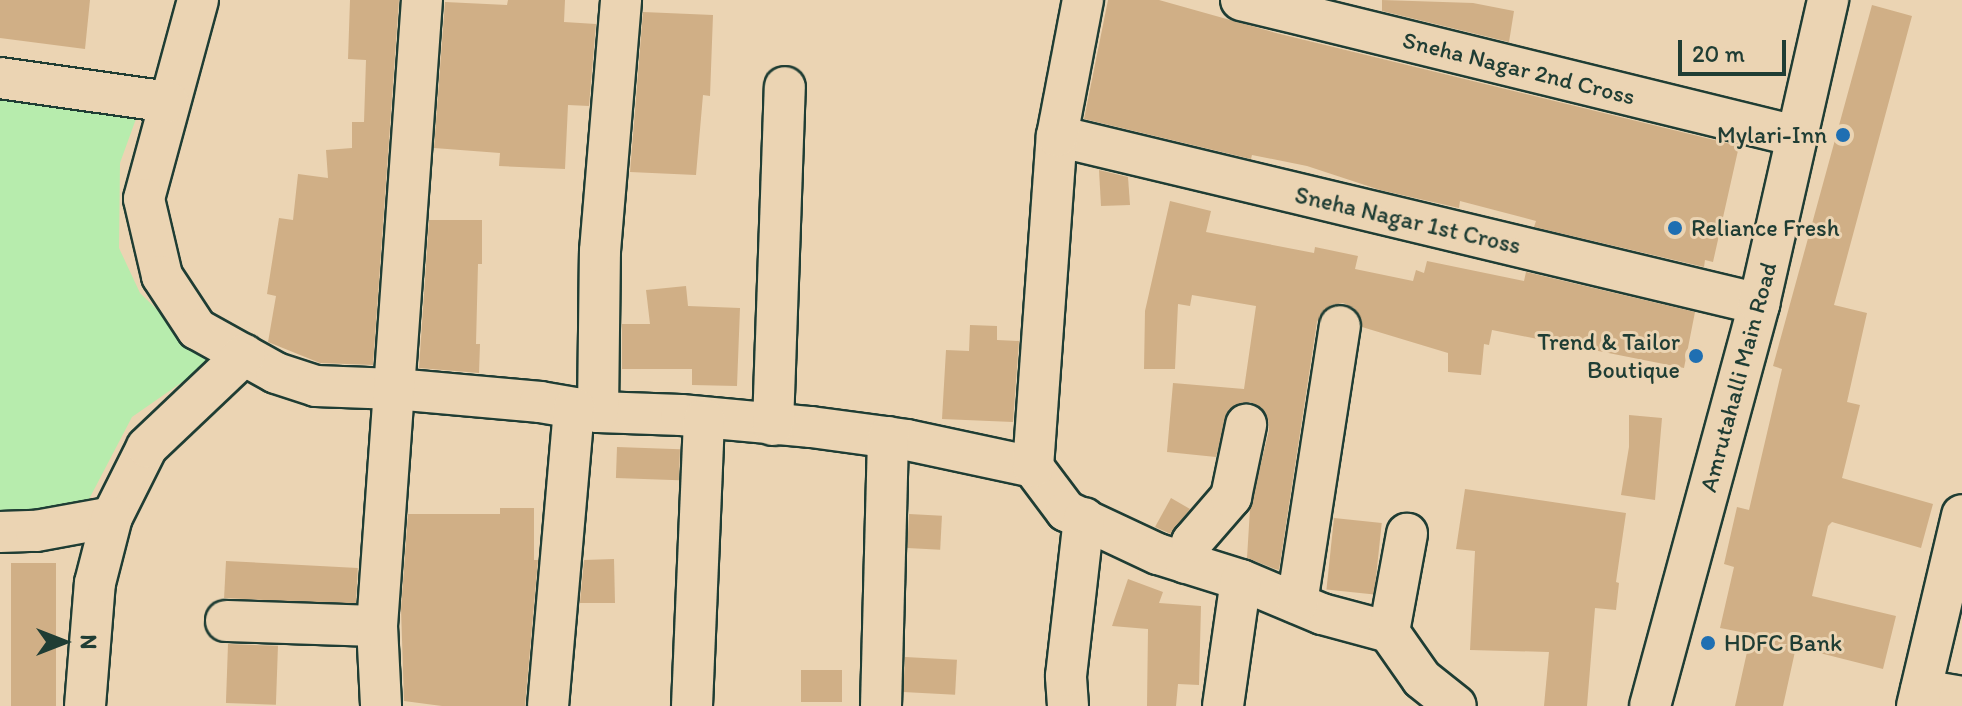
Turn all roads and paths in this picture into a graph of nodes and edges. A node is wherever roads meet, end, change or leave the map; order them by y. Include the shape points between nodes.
1 (198, 0) edge
2 (422, 0) edge
3 (621, 0) edge
4 (1083, 0) edge
5 (1241, 0) edge
6 (1828, 0) edge
7 (0, 78) edge
8 (785, 87) dead end
9 (168, 102) junction
10 (1057, 136) junction
11 (1796, 136) junction
12 (1759, 304) junction
13 (1340, 326) dead end
14 (244, 355) junction
15 (395, 389) junction
16 (586, 410) junction
17 (704, 419) junction
18 (773, 425) junction
19 (1246, 425) dead end
20 (888, 437) junction
21 (1033, 467) junction
22 (1962, 515) edge
23 (112, 517) junction
24 (1084, 518) junction
25 (0, 532) edge
26 (1407, 534) dead end
27 (1186, 563) junction
28 (1241, 580) junction
29 (1297, 603) junction
30 (226, 621) dead end
31 (377, 626) junction
32 (1389, 632) junction
33 (1419, 693) edge
34 (1962, 697) edge
35 (1919, 698) edge
36 (85, 706) edge
37 (381, 706) edge
38 (548, 706) edge
39 (692, 706) edge
40 (881, 706) edge
41 (1068, 706) edge
42 (1223, 706) edge
43 (1456, 706) edge
44 (1650, 706) edge

1 - 9 street via 181,72
2 - 15 street
3 - 16 street
4 - 10 street
5 - 11 street, Sneha Nagar 2nd Cross
6 - 11 street, Amrutahalli Main Road
7 - 9 street
8 - 18 street
9 - 14 street via 144,199 162,276 197,329
10 - 12 street, Sneha Nagar 1st Cross
10 - 21 street
11 - 12 street, Amrutahalli Main Road
12 - 44 street, Amrutahalli Main Road
13 - 29 street
14 - 15 street via 316,386
14 - 23 street via 147,447
15 - 16 street
15 - 31 street
16 - 17 street
16 - 38 street
17 - 18 street
17 - 39 street
18 - 20 street
19 - 27 street via 1231,497 1192,542
20 - 21 street
20 - 40 street
21 - 24 street via 1066,511
22 - 35 street
23 - 25 street
23 - 36 street via 95,583
24 - 27 street
24 - 41 street via 1066,676
26 - 32 street
27 - 28 street
28 - 29 street
28 - 42 street
29 - 32 street
30 - 31 street
31 - 37 street
32 - 33 street
33 - 43 street
34 - 35 street

